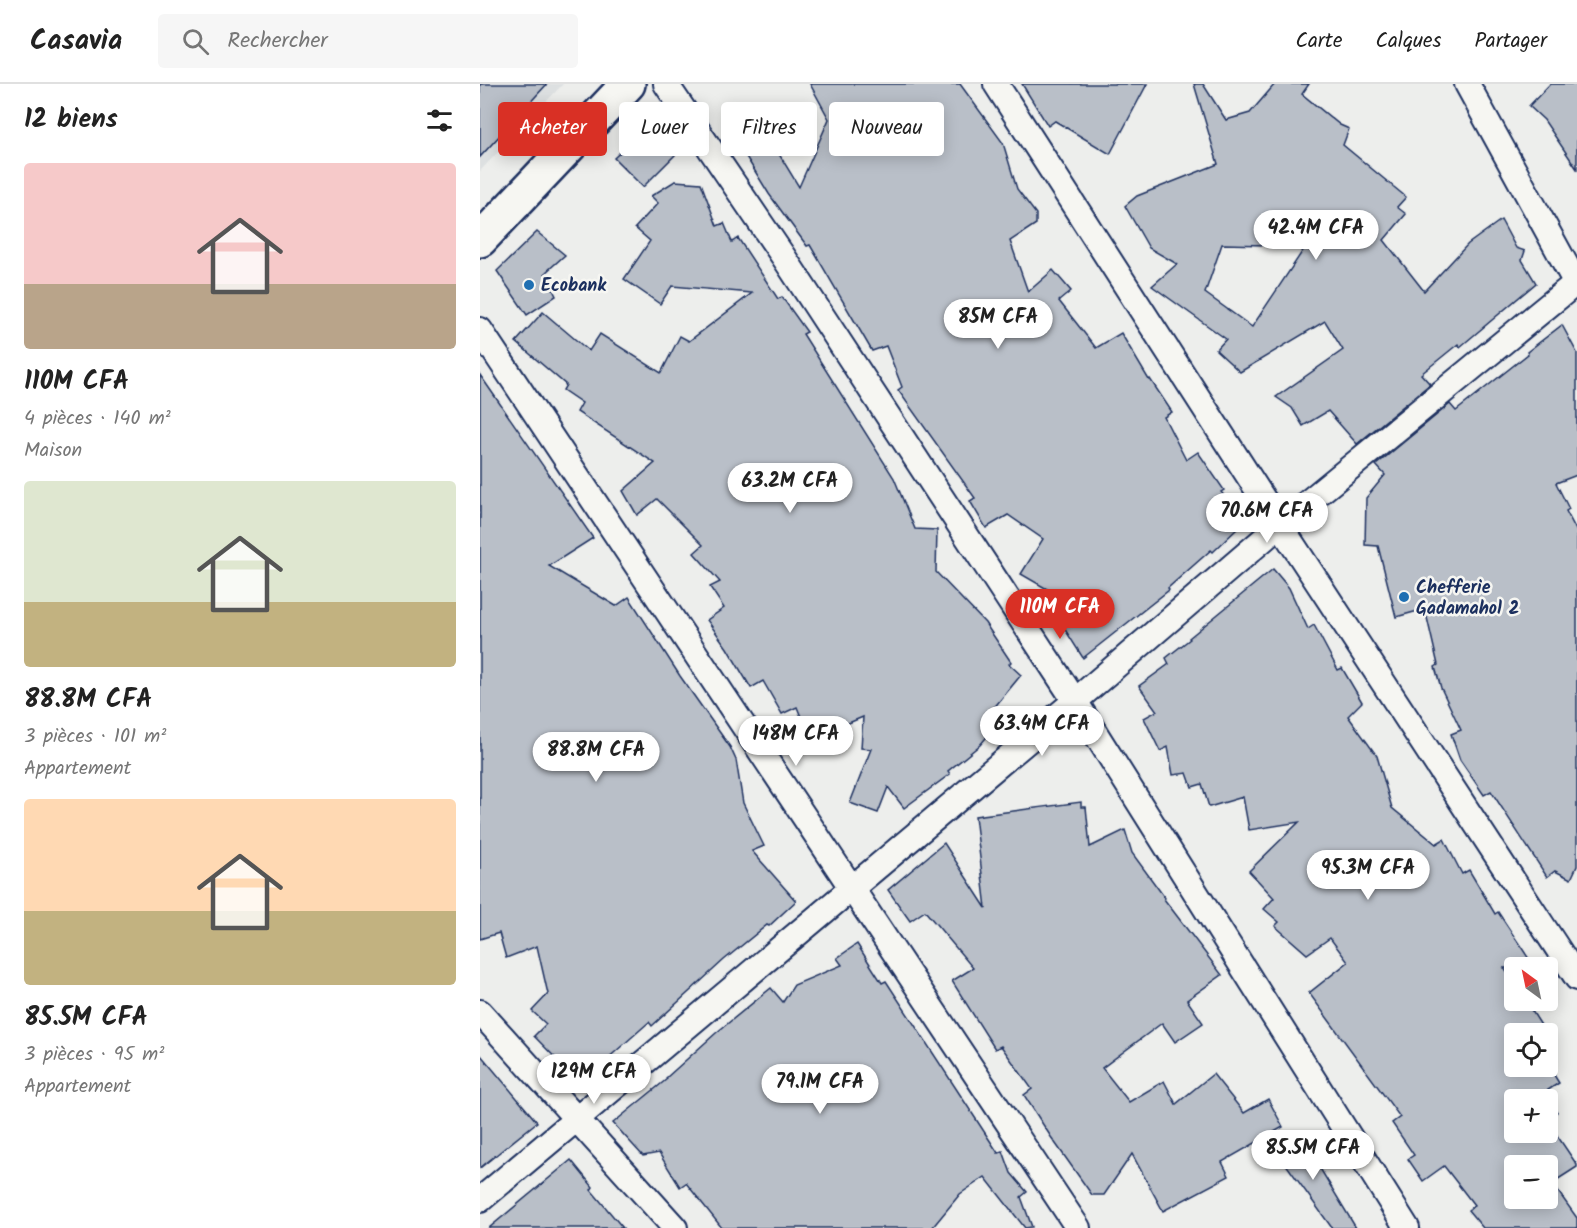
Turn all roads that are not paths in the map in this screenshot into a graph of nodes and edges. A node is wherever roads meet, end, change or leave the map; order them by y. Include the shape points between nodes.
1 (628, 84) edge
2 (666, 84) edge
3 (996, 84) edge
4 (1467, 84) edge
5 (480, 240) edge
6 (1577, 283) edge
7 (480, 330) edge
8 (1280, 525) junction
9 (1075, 701) junction
10 (852, 889) junction
11 (1577, 978) edge
12 (480, 1012) edge
13 (577, 1119) junction
14 (480, 1200) edge
15 (675, 1228) edge
16 (1078, 1228) edge
17 (1407, 1228) edge

1 - 5 main road
2 - 9 street
3 - 8 street
4 - 6 street
6 - 8 street
7 - 10 street
8 - 9 street
8 - 11 street
9 - 10 street
9 - 17 street
10 - 13 street
10 - 16 street
12 - 13 street
13 - 14 street
13 - 15 street

